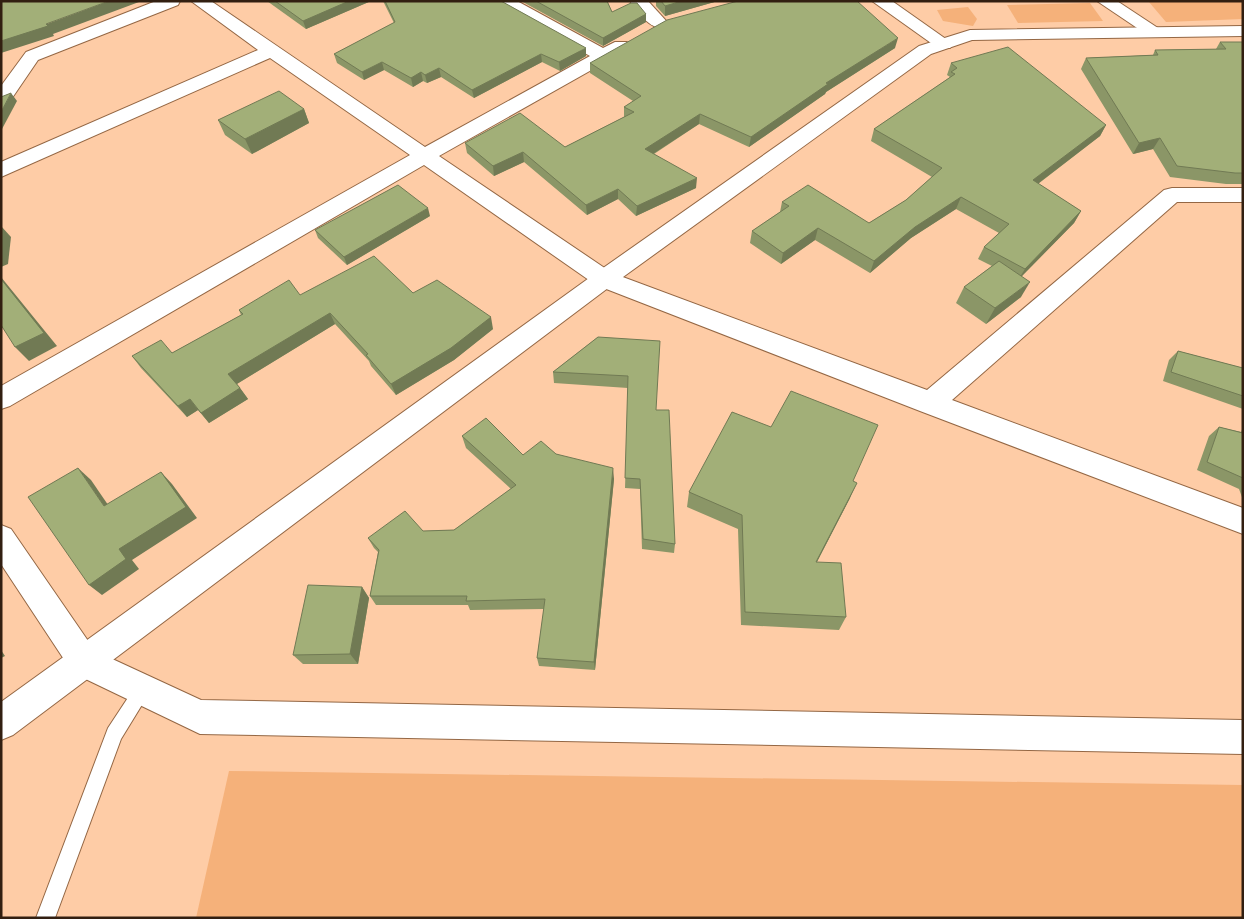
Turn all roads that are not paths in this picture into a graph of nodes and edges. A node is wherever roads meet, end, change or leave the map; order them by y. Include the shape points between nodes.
1 (172, 1) edge
2 (199, 1) edge
3 (504, 1) edge
4 (638, 1) edge
5 (880, 1) edge
6 (1105, 1) edge
7 (1243, 31) edge
8 (1155, 32) junction
9 (944, 44) junction
10 (271, 51) junction
11 (604, 56) junction
12 (1, 100) edge
13 (424, 156) junction
14 (1, 170) edge
15 (1241, 197) edge
16 (604, 279) junction
17 (1, 399) edge
18 (929, 404) junction
19 (1243, 521) edge
20 (1, 538) edge
21 (84, 662) junction
22 (143, 690) junction
23 (1, 723) edge
24 (1243, 737) edge
25 (45, 918) edge

1 - 12 street via 32,56
2 - 10 street
3 - 11 street
4 - 11 street via 655,28
5 - 9 street
6 - 8 street
7 - 8 street
8 - 9 street via 970,35
9 - 16 street via 925,50
10 - 13 street
10 - 14 street
11 - 13 street
13 - 16 street
13 - 17 street
15 - 18 street via 1172,195
16 - 18 street
16 - 21 street
18 - 19 street
20 - 21 street
21 - 22 street
21 - 23 street
22 - 24 street via 200,717
22 - 25 lane via 114,734

